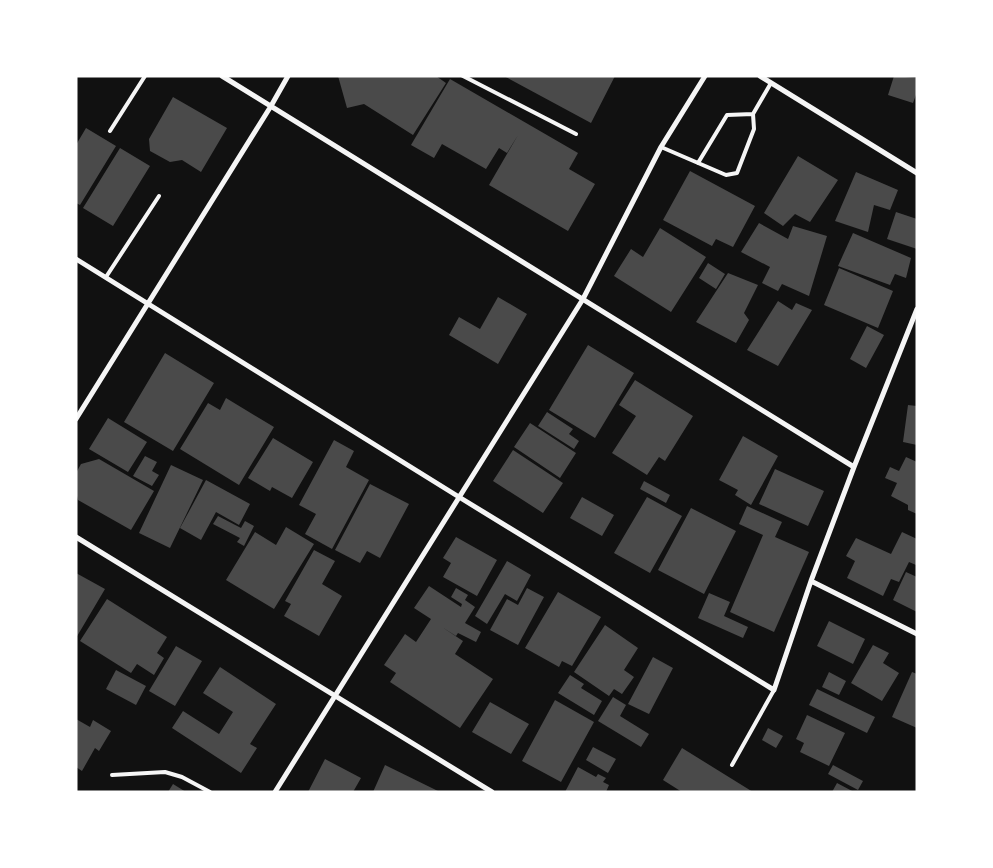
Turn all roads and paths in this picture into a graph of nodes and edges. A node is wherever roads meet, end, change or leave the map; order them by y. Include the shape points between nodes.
1 (145, 76) edge
2 (222, 76) edge
3 (288, 76) edge
4 (463, 76) edge
5 (705, 76) edge
6 (760, 76) edge
7 (771, 83) junction
8 (271, 106) junction
9 (753, 114) junction
10 (110, 131) dead end
11 (576, 134) dead end
12 (660, 147) junction
13 (698, 163) junction
14 (917, 173) edge
15 (159, 196) dead end
16 (76, 259) edge
17 (106, 277) junction
18 (583, 299) junction
19 (148, 303) junction
20 (917, 309) edge
21 (76, 419) edge
22 (854, 467) junction
23 (459, 497) junction
24 (76, 537) edge
25 (811, 581) junction
26 (917, 634) edge
27 (774, 690) junction
28 (336, 695) junction
29 (732, 765) dead end
30 (112, 775) dead end
31 (210, 792) edge
32 (275, 792) edge
33 (492, 792) edge

1 - 10 lane
2 - 8 street
3 - 8 street
4 - 11 lane
5 - 12 street
6 - 7 street
7 - 9 lane
7 - 14 street
8 - 18 street
8 - 19 street
9 - 13 lane via 727,115
9 - 13 lane via 754,129 737,173 726,175
12 - 13 lane
12 - 18 street
15 - 17 lane
16 - 17 street
17 - 19 street
18 - 22 street
18 - 23 street
19 - 21 street
19 - 23 street
20 - 22 street
22 - 25 street
23 - 27 street
23 - 28 street
24 - 28 street
25 - 26 street
25 - 27 street
27 - 29 lane
28 - 32 street
28 - 33 street
30 - 31 lane via 165,772 182,776

